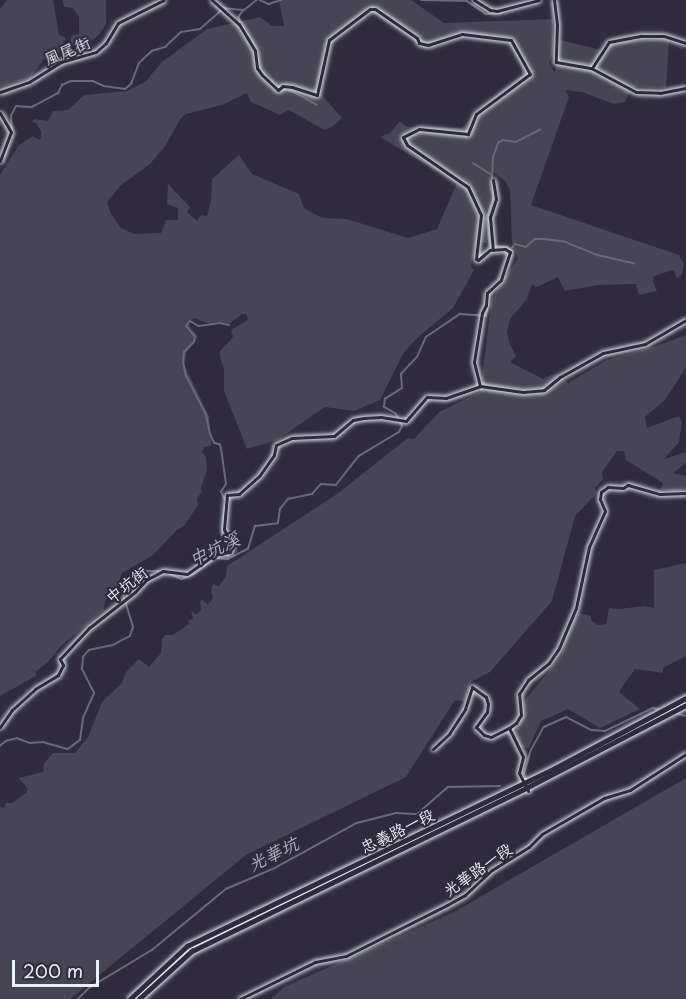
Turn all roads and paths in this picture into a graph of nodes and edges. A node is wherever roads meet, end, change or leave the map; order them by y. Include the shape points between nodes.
1 (164, 0) edge
2 (212, 0) edge
3 (474, 0) edge
4 (539, 0) edge
5 (554, 0) edge
6 (686, 43) edge
7 (591, 68) junction
8 (686, 88) edge
9 (0, 92) edge
10 (1, 117) edge
11 (0, 161) edge
12 (493, 180) dead end
13 (493, 248) junction
14 (686, 320) edge
15 (480, 386) junction
16 (686, 493) edge
17 (686, 698) edge
18 (684, 707) edge
19 (644, 719) junction
20 (0, 727) edge
21 (649, 727) junction
22 (509, 728) junction
23 (433, 749) dead end
24 (686, 754) edge
25 (523, 782) junction
26 (527, 790) junction
27 (429, 826) junction
28 (433, 835) junction
29 (330, 880) junction
30 (135, 997) edge
31 (240, 999) edge

1 - 9 street, 風尾街 via 118,23 96,52 61,62 29,82
2 - 13 street via 248,38 262,75 278,90 284,86 317,95 329,40 370,9 419,43 428,45 462,34 511,40 530,74 476,114 468,134 419,129 404,137 407,145 468,187 481,215 476,259
3 - 4 street via 497,11
5 - 7 street via 556,63
6 - 7 street via 664,36 609,42
7 - 8 street via 636,92
10 - 11 street via 10,132
12 - 13 street
13 - 15 street via 505,249 510,256 501,280 487,293 474,362
14 - 15 street, 中坑街 via 645,344 612,349 544,390 523,392
15 - 20 street, 中坑街 via 446,398 427,397 406,421 381,417 353,420 334,436 292,438 276,445 260,475 239,494 227,495 224,529 232,545 229,553 213,555 187,574 161,571 146,580 89,628 60,659 63,665 58,675 27,696
16 - 22 street via 660,494 628,485 604,488 600,495 605,511 590,547 576,608 559,648 519,694 521,715
17 - 19 main road, 忠義路一段
18 - 21 main road, 忠義路一段
19 - 21 main road
19 - 25 main road, 忠義路一段
21 - 26 main road, 忠義路一段
22 - 23 street via 490,737 480,733 476,727 488,704 486,697 472,687 465,709 449,734
22 - 25 street via 523,757 519,773
24 - 31 street, 光華路一段 via 630,790 604,798 542,834 447,905 346,956 315,962
25 - 26 street
25 - 27 main road, 忠義路一段
26 - 28 main road, 忠義路一段
27 - 28 main road
27 - 29 main road, 忠義路一段
28 - 29 main road, 忠義路一段
29 - 30 main road, 忠義路一段 via 187,946

